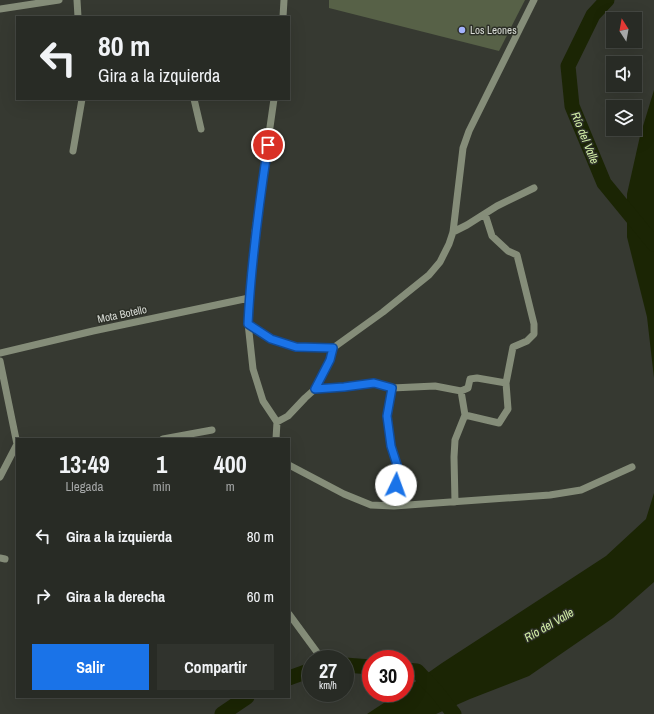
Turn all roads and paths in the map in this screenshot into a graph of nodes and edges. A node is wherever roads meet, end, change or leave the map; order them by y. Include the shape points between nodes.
1 (59, 0) edge
2 (77, 0) edge
3 (284, 0) edge
4 (534, 0) edge
5 (0, 8) edge
6 (78, 16) edge
7 (283, 16) edge
8 (82, 100) edge
9 (194, 100) edge
10 (274, 100) edge
11 (201, 129) dead end
12 (73, 151) dead end
13 (534, 188) dead end
14 (485, 214) junction
15 (453, 232) junction
16 (249, 298) junction
17 (248, 324) junction
18 (333, 348) junction
19 (0, 353) edge
20 (0, 361) edge
21 (506, 383) junction
22 (392, 388) junction
23 (315, 389) junction
24 (461, 392) junction
25 (465, 415) junction
26 (277, 422) junction
27 (212, 430) dead end
28 (168, 438) edge
29 (276, 438) edge
30 (16, 439) edge
31 (16, 446) edge
32 (290, 466) edge
33 (632, 467) dead end
34 (0, 477) edge
35 (455, 502) junction
36 (394, 506) junction
37 (290, 615) edge
38 (315, 650) edge

1 - 5 street
2 - 6 street
3 - 7 street
4 - 15 street via 463,148
8 - 12 street
9 - 11 street
10 - 16 street via 255,232
13 - 14 street
14 - 15 street
14 - 21 street via 492,236 508,251 517,254 534,324 534,334 527,341 513,347
15 - 18 street via 440,262 429,275
16 - 17 street
16 - 19 street, Mota Botello
17 - 18 street via 271,339 296,347
17 - 26 street via 253,369 263,401
18 - 23 street via 330,360
20 - 30 street
21 - 24 street via 470,379 468,388
21 - 25 street via 508,409 499,423
22 - 23 street via 374,383
22 - 24 street via 435,386
22 - 36 street via 387,416 391,446 398,468
23 - 26 street via 288,416
24 - 25 street
25 - 35 street via 455,440
26 - 29 street
27 - 28 street
31 - 34 street
32 - 36 street via 371,505
33 - 35 street via 581,490 550,495
35 - 36 street
37 - 38 street

